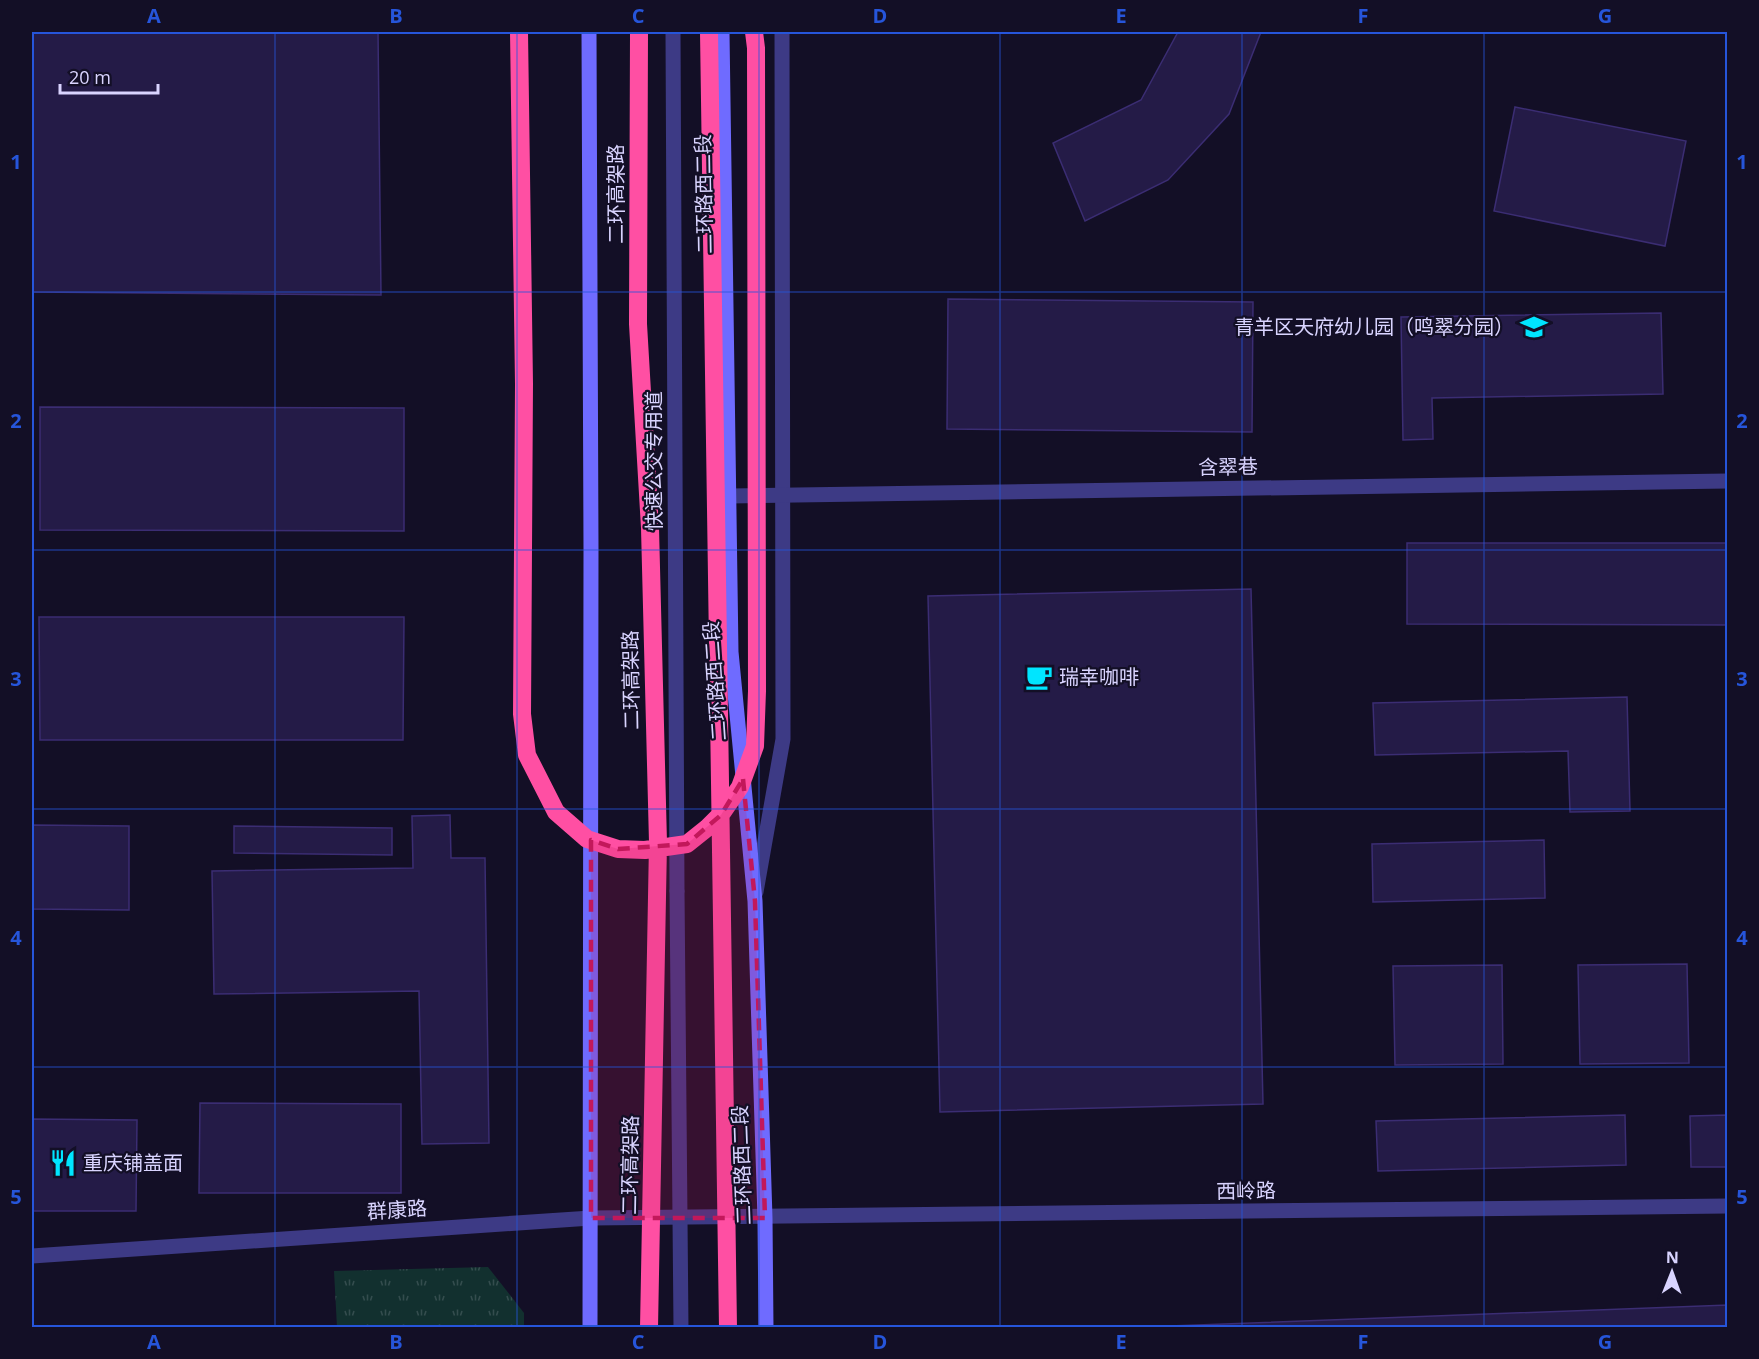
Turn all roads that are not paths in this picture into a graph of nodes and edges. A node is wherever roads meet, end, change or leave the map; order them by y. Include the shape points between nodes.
1 (519, 32) edge
2 (588, 32) edge
3 (639, 32) edge
4 (673, 32) edge
5 (709, 32) edge
6 (722, 32) edge
7 (754, 32) edge
8 (782, 32) edge
9 (1728, 481) edge
10 (783, 495) junction
11 (729, 496) junction
12 (755, 901) junction
13 (1728, 1206) edge
14 (591, 1218) junction
15 (765, 1218) junction
16 (32, 1256) edge
17 (590, 1328) edge
18 (649, 1328) edge
19 (681, 1328) edge
20 (728, 1328) edge
21 (766, 1328) edge

1 - 7 highway, bridge via 524,384 522,714 527,755 556,812 587,839 618,849 645,850 687,844 707,828 740,787 755,746 758,691
2 - 14 main road
3 - 18 highway, 二环高架路, bridge via 638,324 650,528 658,843
4 - 19 street, 快速公交专用道, bridge
5 - 20 highway, bridge
6 - 11 main road, 二环路西二段
8 - 10 street
9 - 10 street, 含翠巷
10 - 11 street, 含翠巷
10 - 12 street via 783,739
11 - 12 main road, 二环路西二段 via 731,652
12 - 15 main road, 二环路西二段
13 - 15 street, 西岭路
14 - 15 street, 群康路
14 - 16 street, 群康路
14 - 17 main road
15 - 21 main road, 二环路西二段

